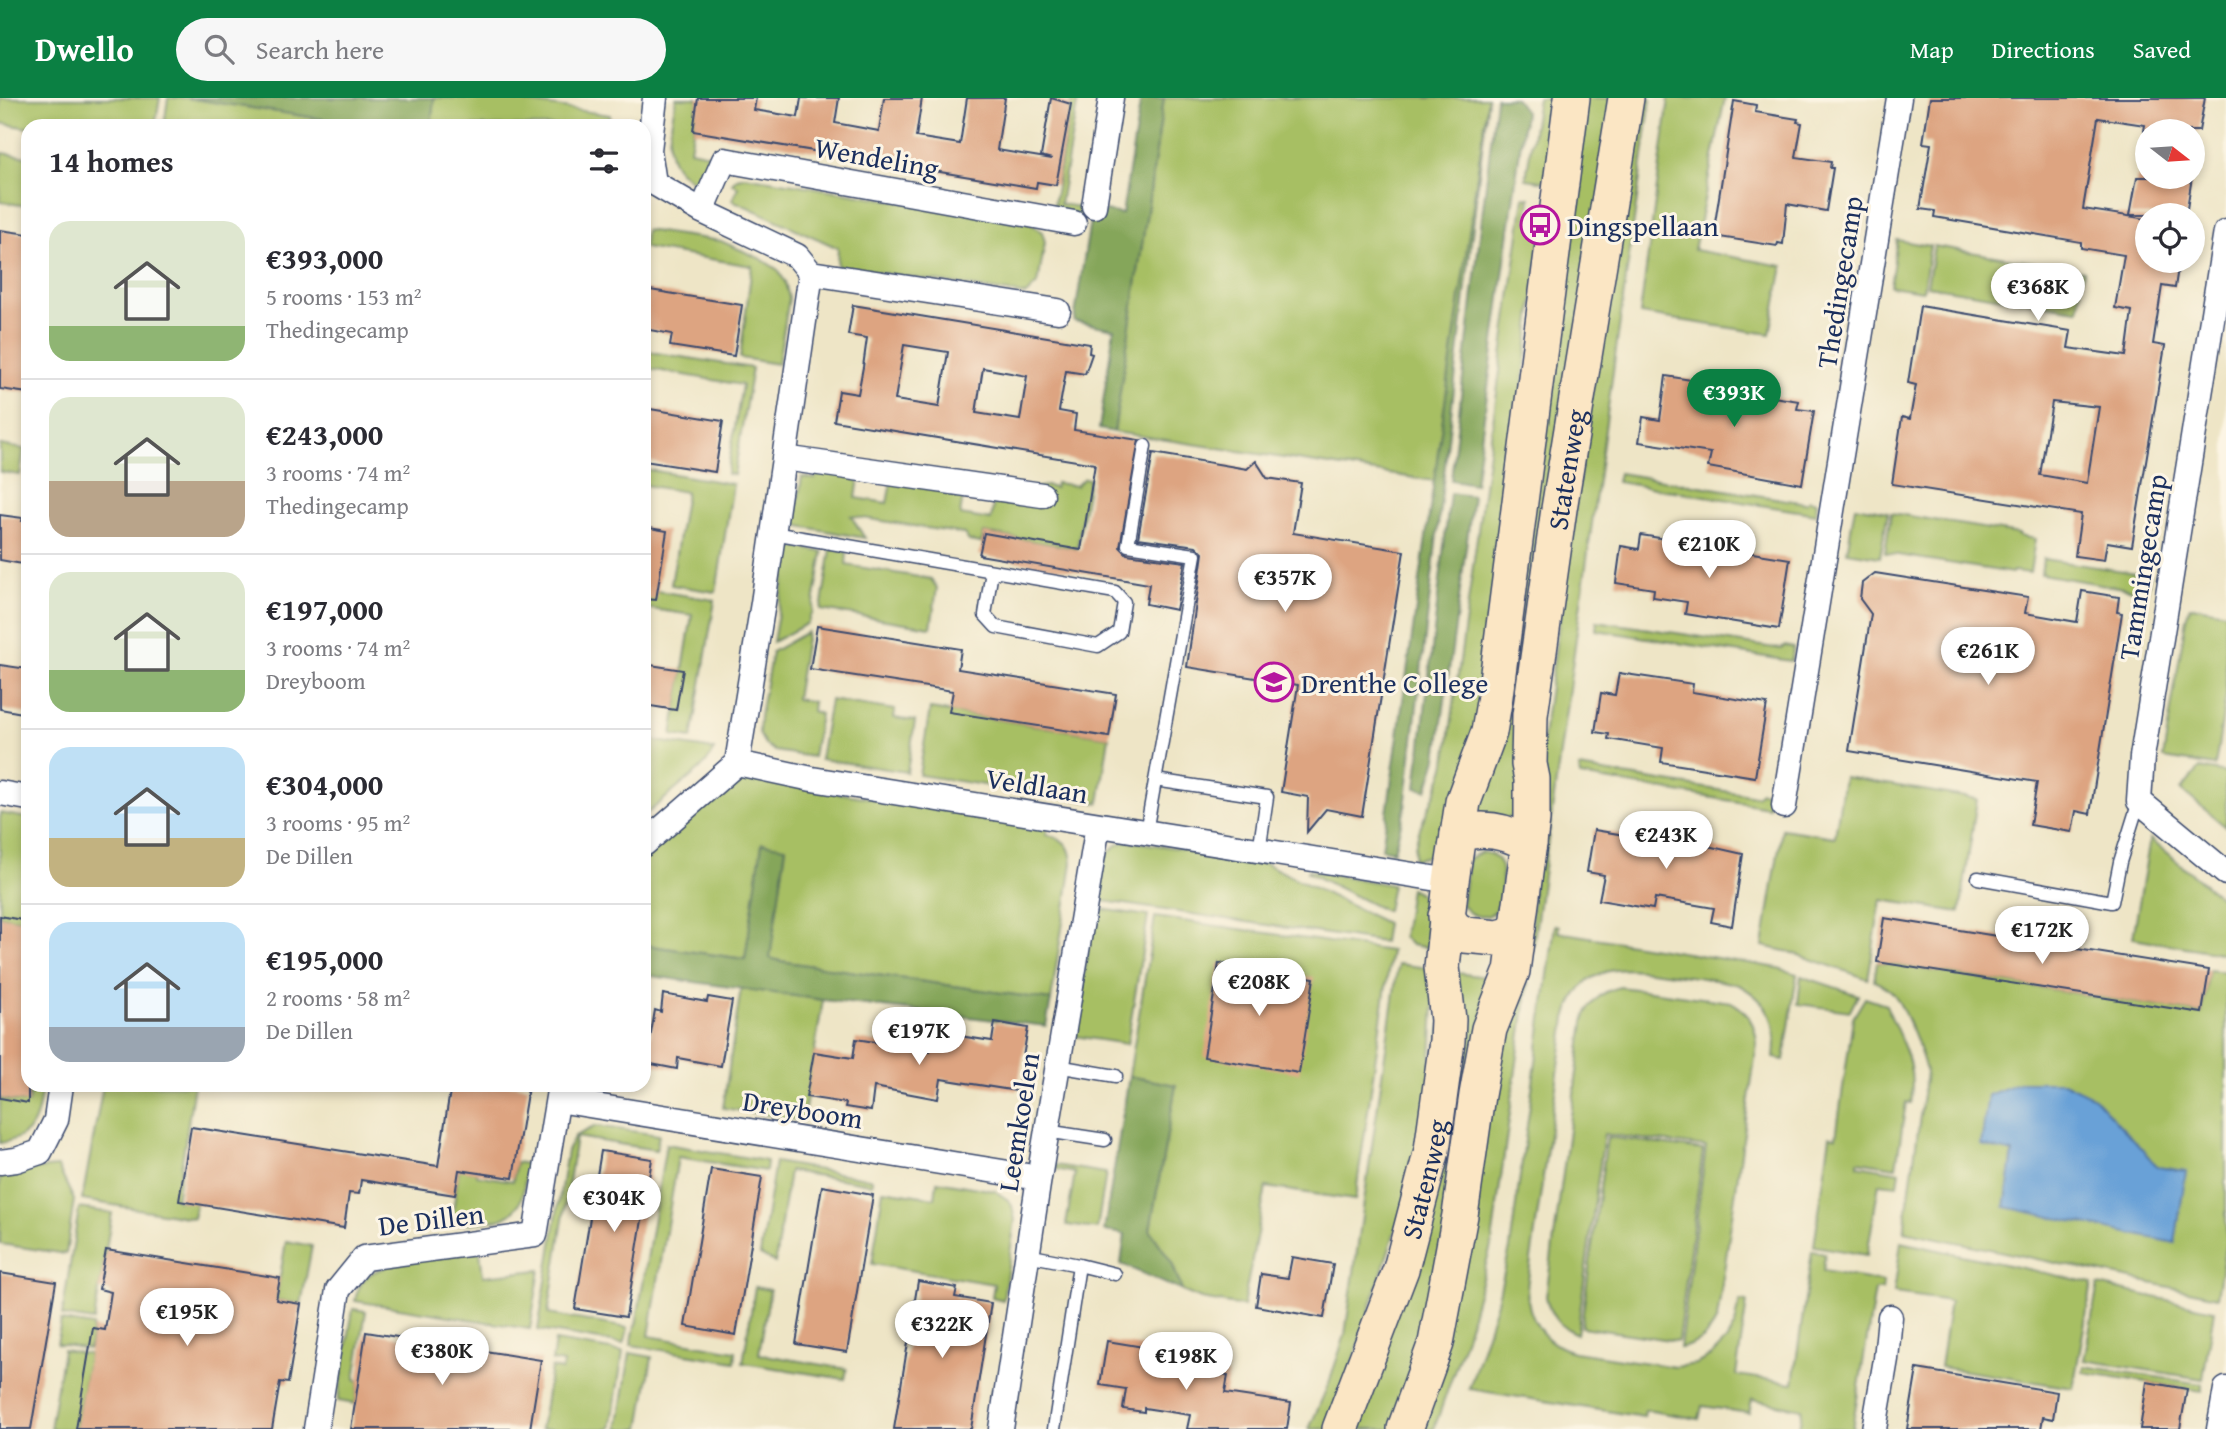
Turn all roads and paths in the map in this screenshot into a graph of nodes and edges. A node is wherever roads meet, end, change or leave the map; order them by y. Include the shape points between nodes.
1 (1111, 98) edge
2 (1572, 98) edge
3 (1626, 98) edge
4 (1899, 98) edge
5 (650, 99) edge
6 (650, 119) edge
7 (651, 163) edge
8 (1094, 206) dead end
9 (702, 211) junction
10 (1074, 223) dead end
11 (2226, 232) edge
12 (811, 273) junction
13 (1058, 311) dead end
14 (1145, 446) dead end
15 (784, 458) junction
16 (1042, 495) dead end
17 (773, 533) junction
18 (992, 571) junction
19 (737, 763) junction
20 (1155, 780) junction
21 (0, 793) edge
22 (21, 797) edge
23 (2139, 801) junction
24 (1784, 806) dead end
25 (1098, 825) junction
26 (1146, 832) junction
27 (1458, 834) junction
28 (651, 838) edge
29 (1529, 844) junction
30 (1259, 851) junction
31 (2226, 873) edge
32 (1978, 878) dead end
33 (1451, 881) junction
34 (1446, 916) junction
35 (1518, 927) junction
36 (1057, 1066) junction
37 (1116, 1076) dead end
38 (60, 1092) edge
39 (559, 1092) edge
40 (1046, 1131) junction
41 (1105, 1140) dead end
42 (0, 1162) edge
43 (1039, 1178) junction
44 (1027, 1255) junction
45 (1079, 1265) junction
46 (1115, 1274) dead end
47 (1890, 1317) dead end
48 (2226, 1389) edge
49 (316, 1429) edge
50 (1001, 1429) edge
51 (1054, 1429) edge
52 (1340, 1429) edge
53 (1405, 1429) edge
54 (1874, 1429) edge
55 (2219, 1429) edge

1 - 8 street
2 - 27 street, Statenweg via 1495,696 1489,732 1463,802
3 - 29 street, Statenweg via 1530,715 1533,798
4 - 24 street, Thedingecamp
5 - 6 street
7 - 9 street via 654,183
9 - 10 street, Wendeling via 724,160
9 - 12 street via 797,256
11 - 23 street, Tammingecamp via 2142,757
12 - 13 street
12 - 15 street
14 - 20 lane via 1128,545 1195,555
15 - 16 street
15 - 17 street
17 - 18 lane
17 - 19 street
18 - 18 lane via 1115,592 1124,602 1119,632 1098,646 996,627 985,615
19 - 25 street, Veldlaan
19 - 28 street
20 - 26 lane
20 - 30 lane via 1266,797
21 - 22 street
23 - 31 street
23 - 32 lane via 2112,902
25 - 26 street, Veldlaan
25 - 36 street, Leemkoelen
26 - 30 street, Veldlaan
27 - 29 street via 1495,831
27 - 33 street, Statenweg
29 - 35 street, Statenweg
30 - 33 street, Veldlaan
33 - 34 street, Statenweg
34 - 35 street via 1465,935 1498,938
34 - 52 street, Statenweg via 1442,967 1447,1041 1432,1150 1401,1269
35 - 53 street, Statenweg via 1511,971 1489,1030 1436,1343
36 - 37 lane
36 - 40 street, Leemkoelen
38 - 42 street via 56,1120 40,1152
39 - 43 street, Dreyboom
39 - 49 street, De Dillen via 535,1235 364,1258 338,1290
40 - 41 lane
40 - 43 street, Leemkoelen
43 - 44 street, Leemkoelen
44 - 45 lane
44 - 50 street, Leemkoelen
45 - 46 lane
45 - 51 lane
47 - 54 street
48 - 55 street

